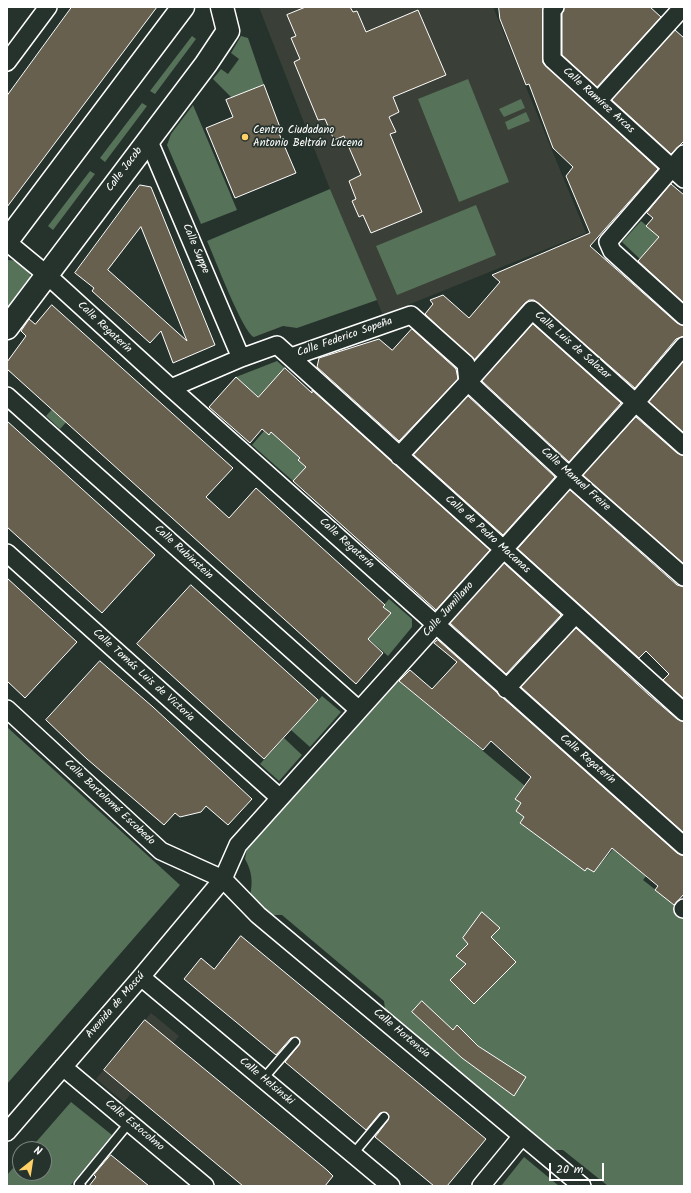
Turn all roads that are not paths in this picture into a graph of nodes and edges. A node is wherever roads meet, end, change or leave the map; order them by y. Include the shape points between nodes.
1 (48, 7) edge
2 (183, 7) edge
3 (222, 7) edge
4 (555, 7) edge
5 (683, 7) edge
6 (7, 62) edge
7 (598, 101) junction
8 (148, 139) junction
9 (684, 154) edge
10 (671, 168) junction
11 (684, 180) edge
12 (7, 242) edge
13 (47, 275) junction
14 (684, 316) edge
15 (7, 328) edge
16 (684, 346) edge
17 (291, 357) junction
18 (241, 358) junction
19 (468, 382) junction
20 (171, 388) junction
21 (7, 396) edge
22 (636, 402) junction
23 (684, 446) edge
24 (399, 456) junction
25 (569, 476) junction
26 (503, 550) junction
27 (7, 553) edge
28 (684, 577) edge
29 (575, 615) junction
30 (435, 624) junction
31 (506, 689) junction
32 (7, 709) edge
33 (359, 710) junction
34 (684, 712) edge
35 (280, 798) junction
36 (684, 846) edge
37 (223, 879) junction
38 (141, 977) junction
39 (295, 1042) dead end
40 (63, 1067) junction
41 (263, 1079) junction
42 (384, 1117) dead end
43 (129, 1123) junction
44 (7, 1132) edge
45 (522, 1136) junction
46 (353, 1154) junction
47 (81, 1186) edge
48 (205, 1186) edge
49 (391, 1186) edge
50 (481, 1186) edge
51 (582, 1186) edge

1 - 6 street
2 - 12 street
3 - 8 street, Calle Jacob via 228,31
4 - 7 street, Calle Ramírez Arcas via 552,10 552,59
5 - 7 street
7 - 10 street, Calle Ramírez Arcas
8 - 13 street, Calle Jacob
8 - 18 street, Calle Suppe
9 - 10 street
10 - 11 street, Calle Ramírez Arcas
10 - 14 street via 608,242 612,251
12 - 13 street, Calle Regaterín
13 - 15 street, Calle Jacob
13 - 20 street, Calle Regaterín
16 - 22 street, Calle Jumillano
17 - 18 street, Calle Federico Sopeña via 277,345
17 - 19 street, Calle Federico Sopeña via 411,315 466,364
17 - 24 street, Calle de Pedro Macanas
18 - 20 street, Calle Federico Sopeña
19 - 22 street, Calle Luis de Salazar via 532,310
19 - 24 street
19 - 25 street, Calle Manuel Freire
20 - 30 street, Calle Regaterín
21 - 33 street, Calle Rubinstein
22 - 23 street, Calle Luis de Salazar
22 - 25 street, Calle Jumillano
24 - 26 street, Calle de Pedro Macanas
25 - 26 street, Calle Jumillano
25 - 28 street, Calle Manuel Freire
26 - 29 street, Calle de Pedro Macanas
26 - 30 street, Calle Jumillano
27 - 35 street, Calle Tomás Luis de Victoria
29 - 31 street
29 - 34 street, Calle de Pedro Macanas
30 - 31 street, Calle Regaterín
30 - 33 street, Calle Jumillano
31 - 36 street, Calle Regaterín
32 - 37 street, Calle Bartolomé Escobedo via 161,851
33 - 35 street, Calle Jumillano
35 - 37 street, Calle Jumillano via 238,845
37 - 38 street, Avenida de Moscú
37 - 45 street, Calle Hortensia via 258,915
38 - 40 street, Avenida de Moscú
38 - 41 street, Calle Helsinski
39 - 41 lane
40 - 43 street, Calle Estocolmo
40 - 44 street, Avenida de Moscú
41 - 46 street, Calle Helsinski
42 - 46 lane
43 - 47 lane via 79,1184
43 - 48 street, Calle Estocolmo
45 - 50 street
45 - 51 street, Calle Hortensia
46 - 49 street, Calle Helsinski

